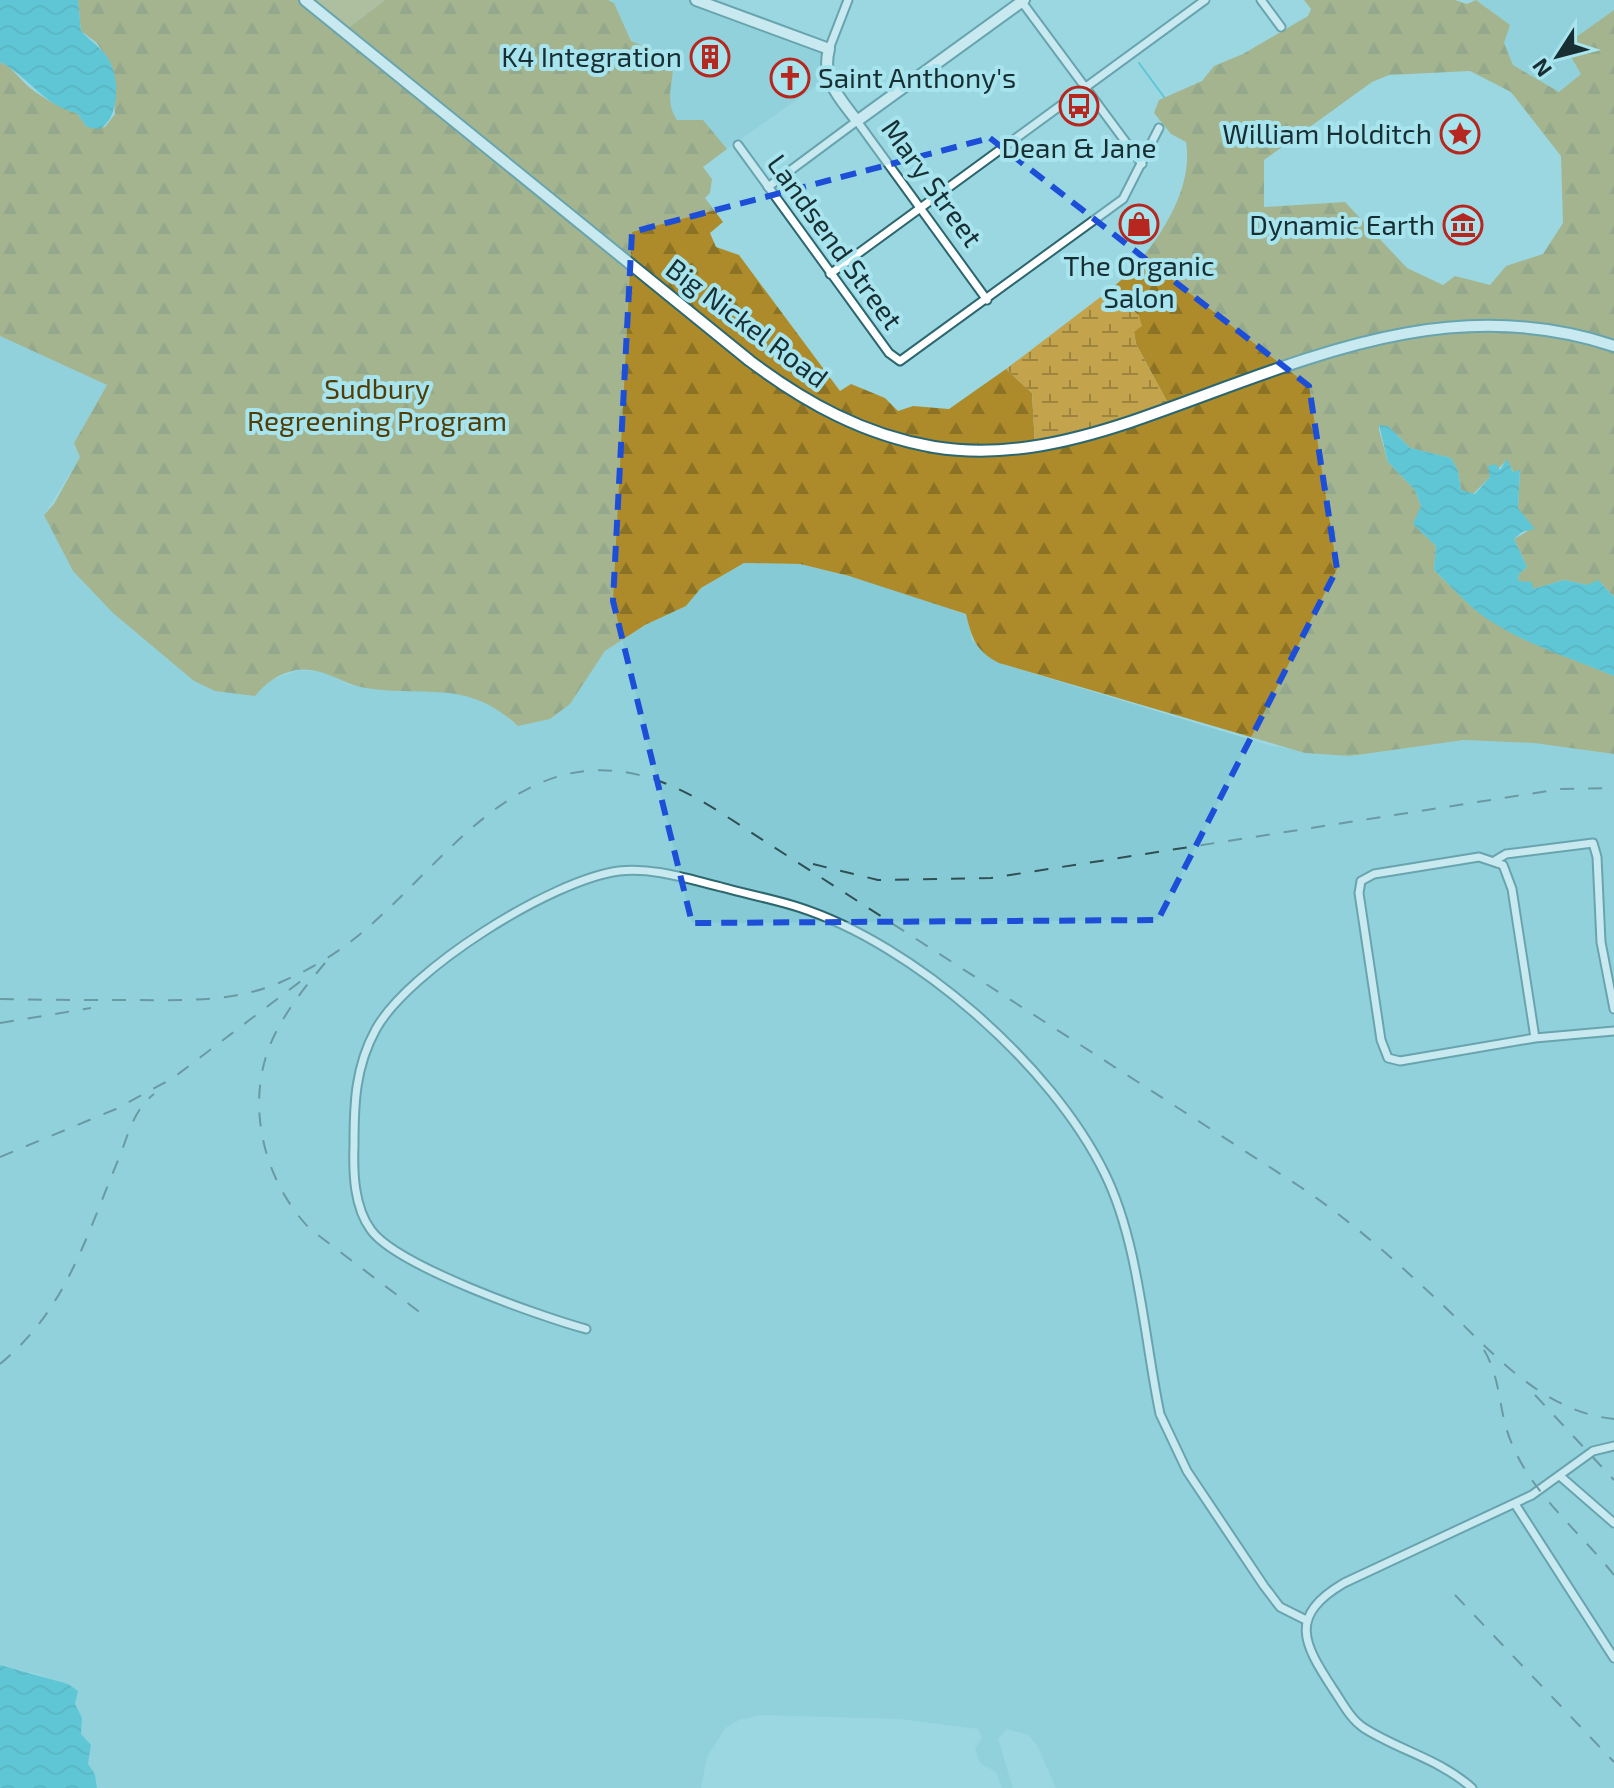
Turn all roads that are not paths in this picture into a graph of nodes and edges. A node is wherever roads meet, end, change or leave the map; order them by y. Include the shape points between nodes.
1 (305, 0) edge
2 (696, 0) edge
3 (848, 0) edge
4 (1205, 0) edge
5 (1261, 0) edge
6 (1023, 1) edge
7 (725, 5) edge
8 (1281, 27) dead end
9 (829, 49) junction
10 (1085, 88) junction
11 (857, 121) junction
12 (1159, 128) dead end
13 (738, 145) dead end
14 (1142, 164) junction
15 (768, 187) junction
16 (920, 208) junction
17 (830, 274) junction
18 (987, 300) junction
19 (1614, 346) edge
20 (1496, 860) junction
21 (1614, 1009) edge
22 (1614, 1031) edge
23 (1535, 1038) junction
24 (586, 1329) dead end
25 (1614, 1446) edge
26 (1560, 1476) junction
27 (1515, 1504) junction
28 (1614, 1523) edge
29 (1306, 1620) junction
30 (1614, 1658) edge
31 (1472, 1788) edge

1 - 19 main road, Big Nickel Road via 750,361 816,405 888,437 968,450 1046,446 1370,338 1429,327 1531,327
2 - 7 main road
3 - 9 street
4 - 10 street
5 - 8 street
6 - 10 street
6 - 11 main road
7 - 9 main road
9 - 11 main road, Mary Street via 827,79
10 - 14 street
10 - 16 street
11 - 15 street
11 - 16 street, Mary Street
12 - 14 street
13 - 15 street, Landsend Street
14 - 18 street via 1123,199
15 - 17 street, Landsend Street
16 - 17 street
16 - 18 street, Mary Street
17 - 18 street, Landsend Street via 900,361
20 - 21 street via 1506,854 1593,843 1601,942
20 - 23 street via 1509,875
20 - 23 street via 1479,857 1374,874 1359,884 1381,1040 1388,1058 1400,1061
22 - 23 street
24 - 29 street via 412,1263 368,1226 353,1169 354,1106 356,1081 374,1032 396,1001 447,958 536,902 590,878 618,871 665,874 800,907 861,935 937,986 1016,1054 1080,1131 1116,1198 1168,1436 1208,1505 1280,1607
25 - 26 street via 1593,1451
26 - 27 street
26 - 28 street
27 - 29 street via 1344,1583 1324,1595
27 - 30 street
29 - 31 street via 1307,1647 1355,1721 1456,1774

